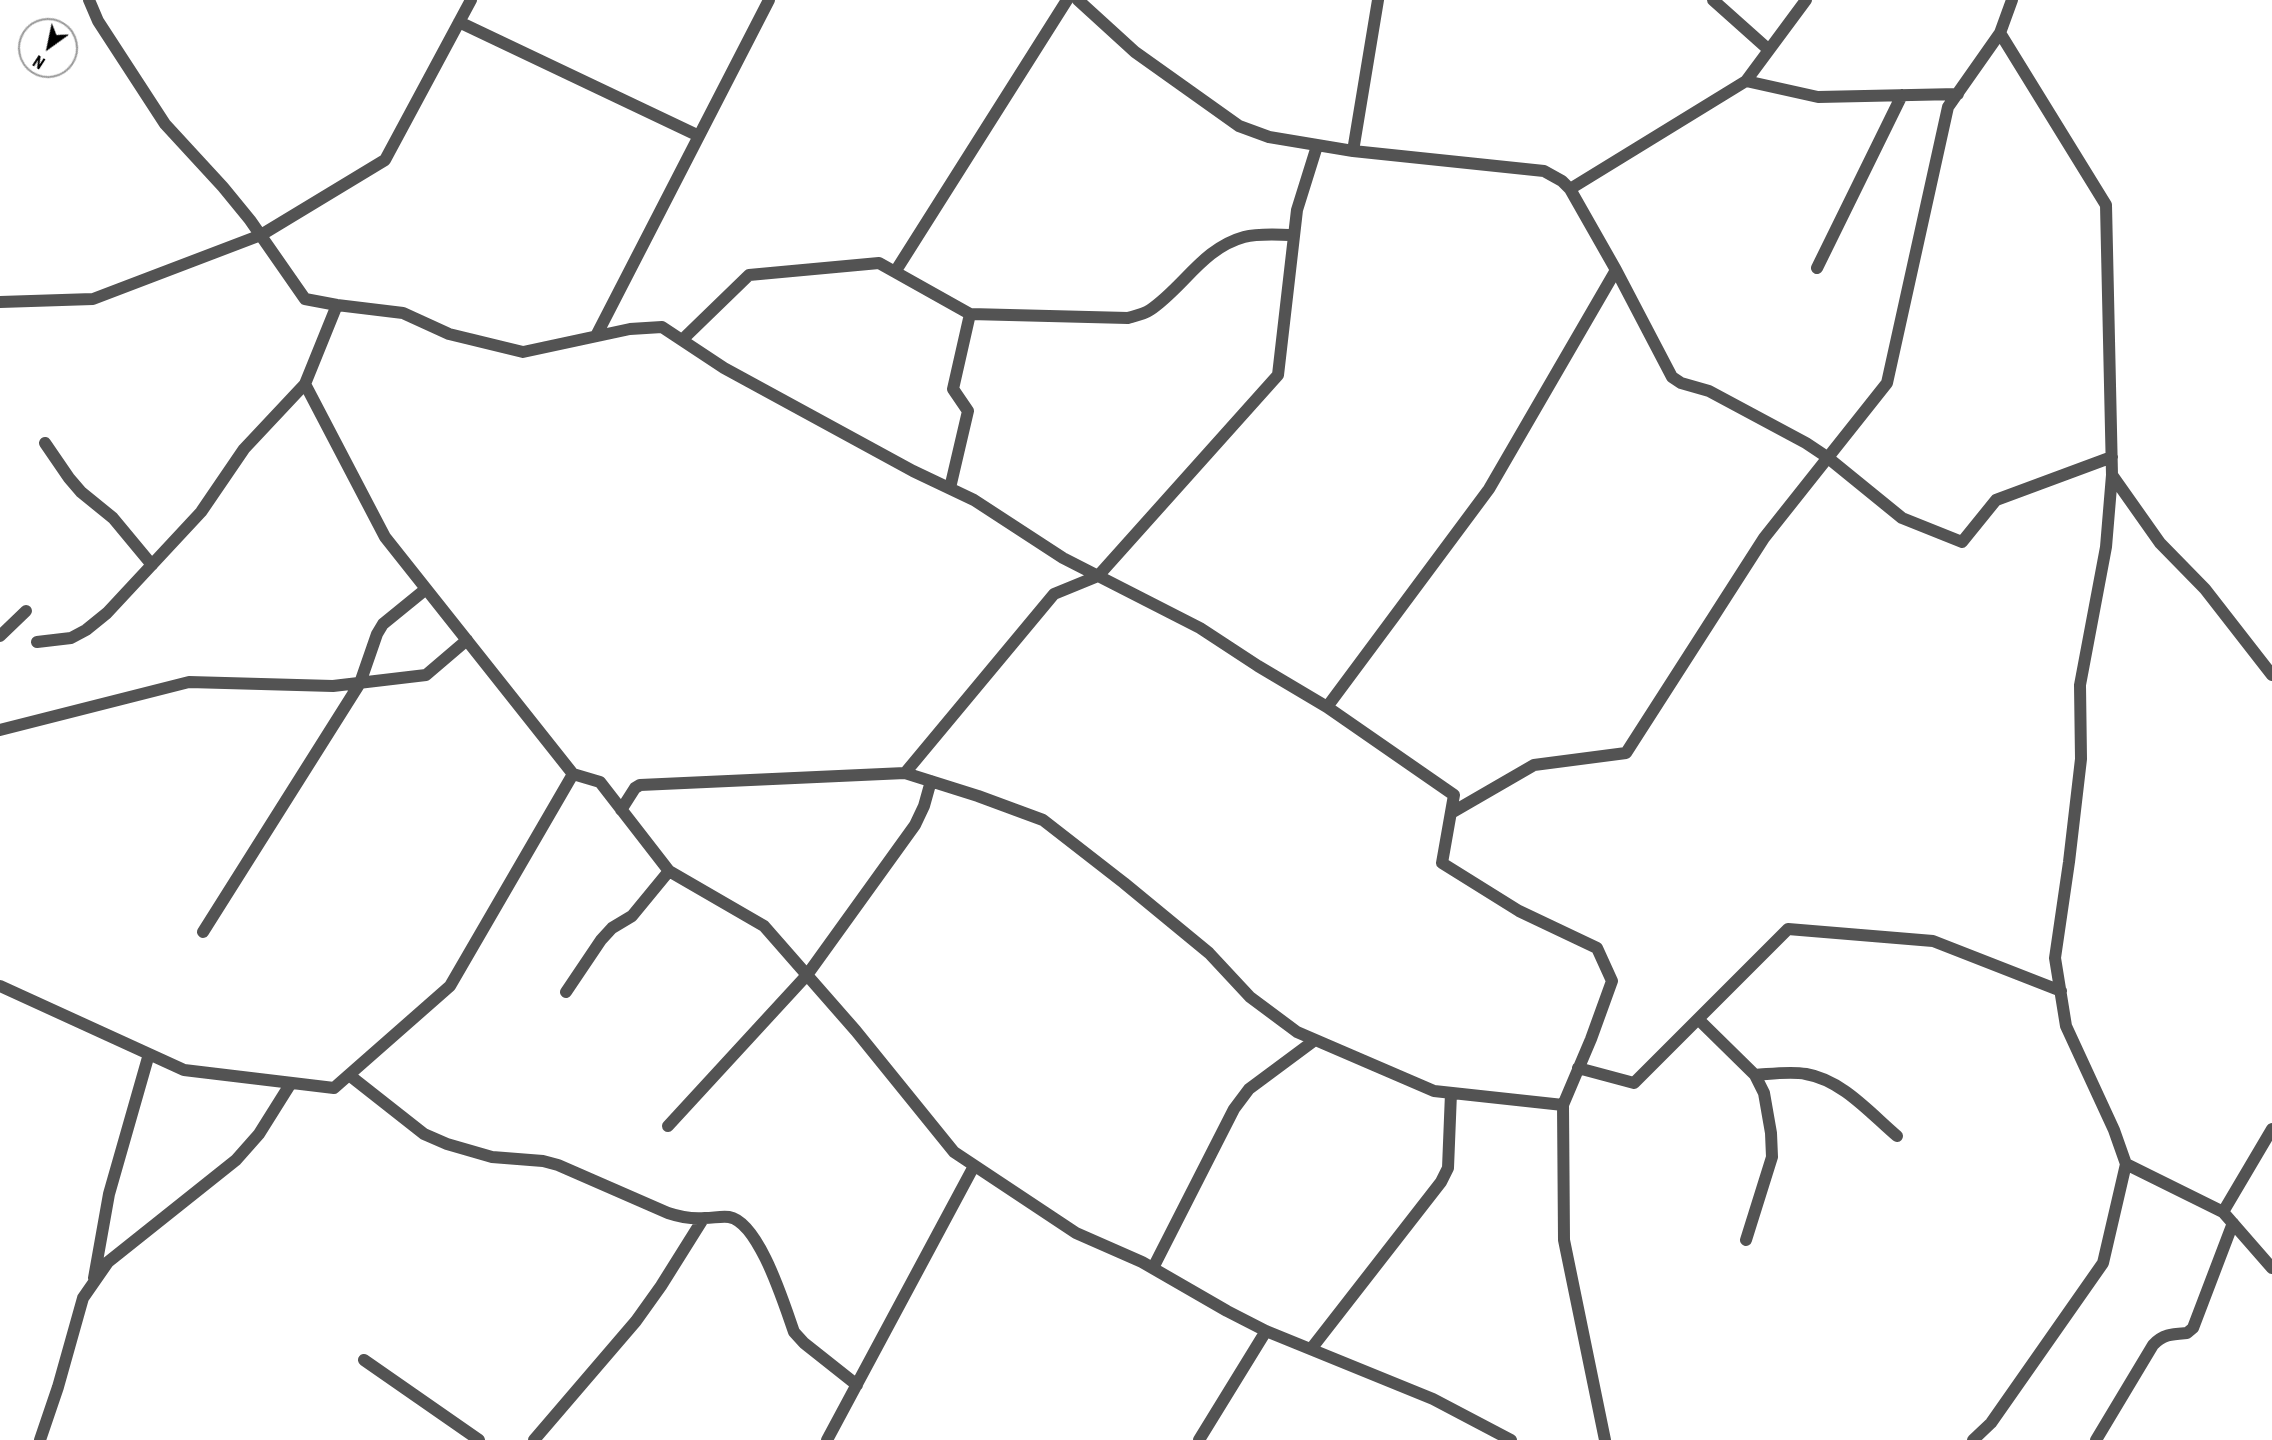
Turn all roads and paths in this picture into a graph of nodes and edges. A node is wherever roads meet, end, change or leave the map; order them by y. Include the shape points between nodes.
1 (89, 0) edge
2 (471, 0) edge
3 (769, 0) edge
4 (1067, 0) edge
5 (1078, 0) edge
6 (1378, 0) edge
7 (1713, 0) edge
8 (1806, 0) edge
9 (2013, 0) edge
10 (459, 22) junction
11 (2000, 33) junction
12 (1769, 50) junction
13 (1746, 81) junction
14 (1958, 94) junction
15 (1902, 95) junction
16 (699, 136) junction
17 (1317, 146) junction
18 (1353, 151) junction
19 (1570, 189) junction
20 (261, 235) junction
21 (1294, 235) junction
22 (1817, 268) dead end
23 (1616, 270) junction
24 (895, 272) junction
25 (0, 302) edge
26 (337, 305) junction
27 (970, 314) junction
28 (596, 336) junction
29 (682, 340) junction
30 (304, 384) junction
31 (45, 443) dead end
32 (1827, 457) junction
33 (2112, 457) junction
34 (2112, 475) junction
35 (950, 488) junction
36 (152, 565) junction
37 (1098, 576) junction
38 (426, 589) junction
39 (26, 611) dead end
40 (0, 636) edge
41 (467, 640) junction
42 (37, 642) dead end
43 (2272, 675) edge
44 (360, 683) junction
45 (1328, 707) junction
46 (0, 730) edge
47 (906, 773) junction
48 (573, 774) junction
49 (931, 781) junction
50 (621, 810) junction
51 (1451, 813) junction
52 (669, 871) junction
53 (203, 932) dead end
54 (807, 975) junction
55 (0, 986) edge
56 (2061, 991) junction
57 (566, 992) dead end
58 (1698, 1019) junction
59 (1315, 1040) junction
60 (149, 1054) junction
61 (1578, 1068) junction
62 (349, 1075) junction
63 (1755, 1075) junction
64 (291, 1083) junction
65 (1451, 1093) junction
66 (1563, 1105) junction
67 (668, 1126) dead end
68 (2272, 1129) edge
69 (1897, 1136) dead end
70 (2126, 1164) junction
71 (974, 1166) junction
72 (2223, 1212) junction
73 (703, 1219) junction
74 (2233, 1223) junction
75 (1746, 1240) dead end
76 (1153, 1268) junction
77 (2272, 1268) edge
78 (94, 1280) junction
79 (1266, 1331) junction
80 (1311, 1349) junction
81 (364, 1360) dead end
82 (857, 1385) junction
83 (40, 1440) edge
84 (479, 1440) edge
85 (534, 1440) edge
86 (827, 1440) edge
87 (1199, 1440) edge
88 (1511, 1440) edge
89 (1605, 1440) edge
90 (1973, 1440) edge
91 (2097, 1440) edge

1 - 20 street via 98,21 165,124
2 - 10 street
3 - 16 street
4 - 24 street
5 - 17 street via 1134,52 1239,126
6 - 18 street
7 - 12 street
8 - 12 street
9 - 11 street
10 - 16 street
10 - 20 street via 384,160
11 - 14 street
11 - 33 street via 2106,205
12 - 13 street
13 - 15 street via 1818,97
13 - 19 street
14 - 15 street
14 - 32 street via 1948,107 1887,384
15 - 22 street
16 - 28 street
17 - 18 street
17 - 21 street via 1297,210
18 - 19 street via 1544,171
19 - 23 street
20 - 25 street via 93,299
20 - 26 street via 305,299
21 - 27 street via 1257,235 1232,242 1208,256 1148,311 1128,318
21 - 37 street via 1278,375
23 - 32 street via 1672,377 1709,391
23 - 45 street via 1489,489
24 - 27 street
24 - 29 street via 879,264 749,275
26 - 28 street via 403,313 449,334 523,352
26 - 30 street
27 - 35 street via 953,389 968,411
28 - 29 street via 662,327
29 - 35 street via 744,380
30 - 36 street via 244,449 201,512
30 - 38 street via 385,537
31 - 36 street via 81,492 113,519
32 - 33 street via 1902,518 1962,542 1996,500
32 - 51 street via 1764,538 1626,753 1534,765
33 - 34 street
34 - 43 street via 2160,543 2205,589
34 - 56 street via 2106,547 2080,685 2081,759 2055,958
35 - 37 street
36 - 42 street via 86,630 71,638
37 - 45 street via 1200,628
37 - 47 street via 1054,594
38 - 41 street
38 - 44 street via 383,624 370,648
39 - 40 street
41 - 44 street via 426,675
41 - 48 street
44 - 46 street via 333,686 189,682
44 - 53 street
45 - 51 street via 1454,795
47 - 49 street
47 - 50 street via 640,785
48 - 50 street via 600,782
48 - 62 street via 450,986
49 - 54 street via 915,825
49 - 59 street via 1043,820 1209,953 1250,997 1297,1032
50 - 52 street
51 - 61 street via 1442,863 1519,911 1597,948 1612,981
52 - 54 street via 764,926
52 - 57 street via 632,916 601,940
54 - 67 street
54 - 71 street via 954,1152
55 - 60 street
56 - 58 street via 1934,942 1788,929
56 - 70 street via 2067,1026
58 - 61 street via 1634,1083
58 - 63 street
59 - 65 street via 1434,1091
59 - 76 street via 1249,1089 1234,1108
60 - 64 street via 184,1070
60 - 78 street via 109,1194
61 - 66 street
62 - 64 street via 334,1088
62 - 73 street via 424,1134 447,1144 492,1157 558,1165 668,1214
63 - 69 street via 1805,1073 1825,1080 1847,1093
63 - 75 street via 1764,1093 1772,1157
64 - 78 street via 259,1134 236,1160 108,1262
65 - 66 street
65 - 80 street via 1448,1168 1442,1182
66 - 89 street via 1564,1240
68 - 72 street
70 - 72 street
70 - 90 street via 2103,1263 1991,1423
71 - 76 street via 1076,1233
71 - 82 street
72 - 74 street
73 - 82 street via 727,1217 747,1228 759,1244 794,1332
73 - 85 street via 636,1321
74 - 77 street
74 - 91 street via 2193,1328 2187,1334 2159,1338
76 - 79 street
78 - 83 street via 83,1298
79 - 80 street
79 - 87 street
80 - 88 street via 1433,1399
81 - 84 street
82 - 86 street

